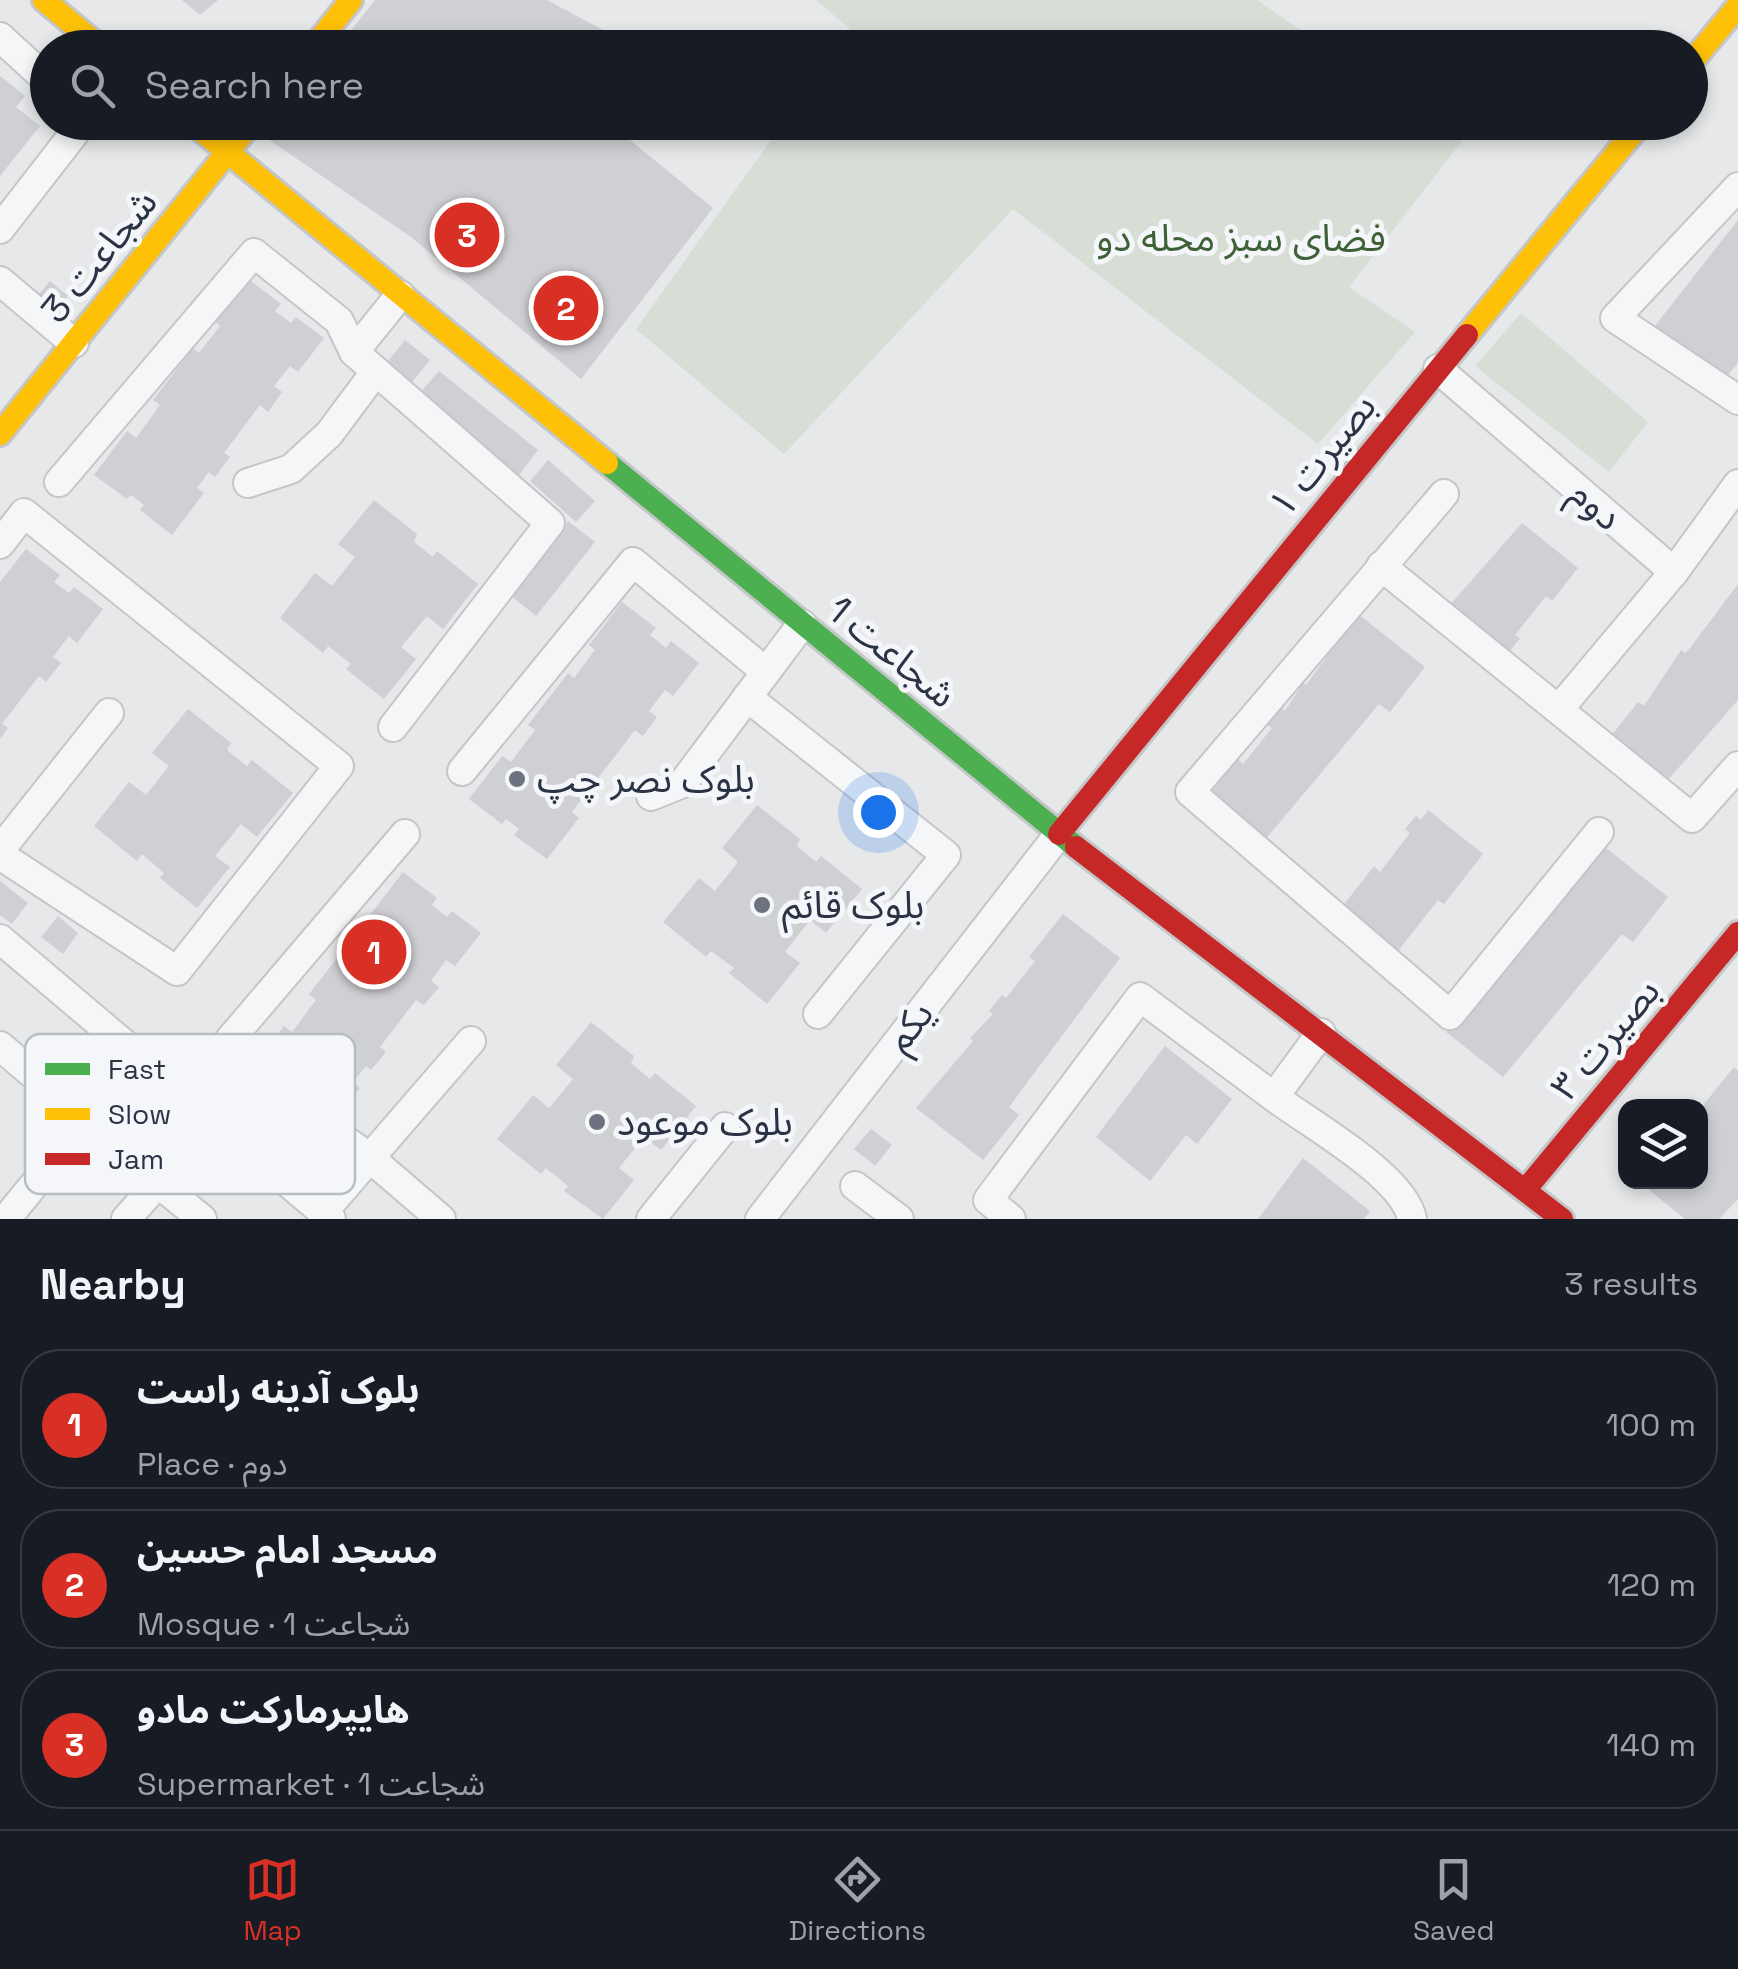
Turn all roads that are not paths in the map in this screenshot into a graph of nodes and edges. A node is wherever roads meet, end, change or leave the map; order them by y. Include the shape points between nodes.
1 (44, 0) edge
2 (351, 0) edge
3 (1738, 6) edge
4 (80, 30) edge
5 (327, 30) edge
6 (0, 37) edge
7 (1708, 42) edge
8 (30, 64) edge
9 (69, 140) edge
10 (212, 140) edge
11 (238, 140) edge
12 (1627, 140) edge
13 (228, 153) junction
14 (1738, 187) edge
15 (0, 228) edge
16 (0, 281) edge
17 (400, 295) junction
18 (74, 343) junction
19 (354, 352) junction
20 (1438, 368) junction
21 (376, 371) junction
22 (1738, 400) edge
23 (0, 434) edge
24 (59, 482) dead end
25 (248, 483) dead end
26 (1738, 485) edge
27 (1444, 494) dead end
28 (0, 544) edge
29 (1381, 566) junction
30 (1674, 572) junction
31 (802, 624) junction
32 (766, 672) junction
33 (748, 696) junction
34 (1559, 709) junction
35 (109, 713) dead end
36 (393, 727) dead end
37 (1738, 766) edge
38 (462, 771) dead end
39 (651, 796) dead end
40 (1599, 832) dead end
41 (405, 834) dead end
42 (1059, 834) junction
43 (0, 853) edge
44 (1738, 934) edge
45 (0, 939) edge
46 (818, 1014) dead end
47 (1321, 1033) junction
48 (112, 1034) edge
49 (235, 1034) edge
50 (471, 1041) dead end
51 (0, 1046) edge
52 (25, 1067) edge
53 (1274, 1097) junction
54 (725, 1127) dead end
55 (355, 1147) edge
56 (370, 1158) junction
57 (355, 1178) edge
58 (856, 1186) dead end
59 (1526, 1189) junction
60 (27, 1194) edge
61 (148, 1194) edge
62 (171, 1194) edge
63 (301, 1194) edge
64 (343, 1194) edge
65 (327, 1216) edge
66 (6, 1219) edge
67 (126, 1219) edge
68 (202, 1219) edge
69 (441, 1219) edge
70 (651, 1219) edge
71 (760, 1219) edge
72 (899, 1219) edge
73 (1010, 1219) edge
74 (1412, 1219) edge
75 (1562, 1219) edge

1 - 4 street
2 - 5 street
3 - 7 street
6 - 8 street
9 - 15 street
10 - 13 street, شجاعت 1
11 - 13 street, شجاعت 3
12 - 20 street, بصیرت ۱
13 - 17 street, شجاعت 1
13 - 18 street, شجاعت 3
14 - 22 street via 1616,318
16 - 18 street
17 - 19 street
17 - 31 street, شجاعت 1
18 - 23 street, شجاعت 3
19 - 21 street
19 - 24 street via 339,321 254,253
20 - 30 street, دوم
20 - 42 street, بصیرت ۱
21 - 25 street via 329,434 291,469
21 - 36 street via 550,523
26 - 30 street
27 - 29 street
28 - 43 street via 24,513 339,766 177,971
29 - 34 street
29 - 40 street via 1190,792 1450,1015
30 - 34 street
31 - 32 street
31 - 42 street, شجاعت 1
32 - 33 street
32 - 38 street via 633,562
33 - 39 street via 683,783
33 - 46 street via 946,855
34 - 37 street via 1692,818
35 - 43 street
41 - 49 street
42 - 47 street, شجاعت 1
42 - 71 street, یکم
44 - 59 street, بصیرت ۳
45 - 48 street
47 - 53 street
47 - 59 street, شجاعت 1
50 - 56 street
51 - 52 street
53 - 73 street via 1140,996 988,1200
53 - 74 street via 1390,1182
54 - 70 street
55 - 56 street
56 - 57 street
56 - 69 street
58 - 72 street
59 - 75 street, شجاعت 1
60 - 66 street
61 - 67 street
62 - 68 street
63 - 65 street
64 - 65 street

